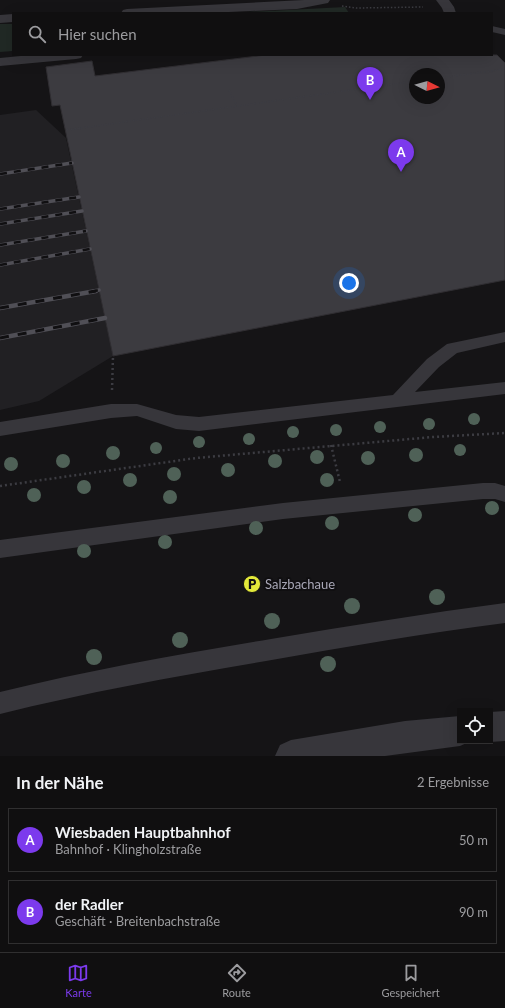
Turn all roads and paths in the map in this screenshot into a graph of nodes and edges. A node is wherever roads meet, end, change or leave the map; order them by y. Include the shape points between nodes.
1 (324, 0) edge
2 (437, 0) edge
3 (442, 0) edge
4 (340, 5) dead end
5 (424, 7) dead end
6 (148, 12) edge
7 (440, 12) edge
8 (450, 12) edge
9 (12, 18) edge
10 (0, 19) edge
11 (493, 29) edge
12 (505, 32) edge
13 (65, 56) edge
14 (0, 62) edge
15 (505, 69) edge
16 (445, 77) edge
17 (409, 82) edge
18 (382, 86) junction
19 (229, 90) dead end
20 (386, 91) dead end
21 (237, 106) junction
22 (67, 130) dead end
23 (505, 337) edge
24 (113, 356) dead end
25 (505, 388) edge
26 (397, 401) junction
27 (111, 411) junction
28 (0, 429) edge
29 (505, 433) edge
30 (331, 445) junction
31 (0, 486) edge
32 (505, 494) edge
33 (346, 505) junction
34 (0, 549) edge
35 (505, 613) edge
36 (0, 703) edge
37 (505, 726) edge
38 (493, 727) edge
39 (457, 731) edge
40 (291, 756) edge

1 - 6 street via 297,5
2 - 7 street
3 - 8 street
4 - 5 path via 356,8
9 - 10 street
11 - 12 lane
13 - 14 street
15 - 16 path
17 - 18 path
18 - 20 path
18 - 21 path
19 - 21 path
21 - 22 path
23 - 26 lane via 452,348 433,363
24 - 27 path
25 - 26 lane
26 - 27 lane via 199,424 176,422 137,410
27 - 28 lane
29 - 30 path
30 - 31 path via 196,458
30 - 33 path
32 - 33 lane via 483,491
33 - 34 lane via 204,520
35 - 36 lane via 135,673
37 - 38 street
39 - 40 street via 405,737

